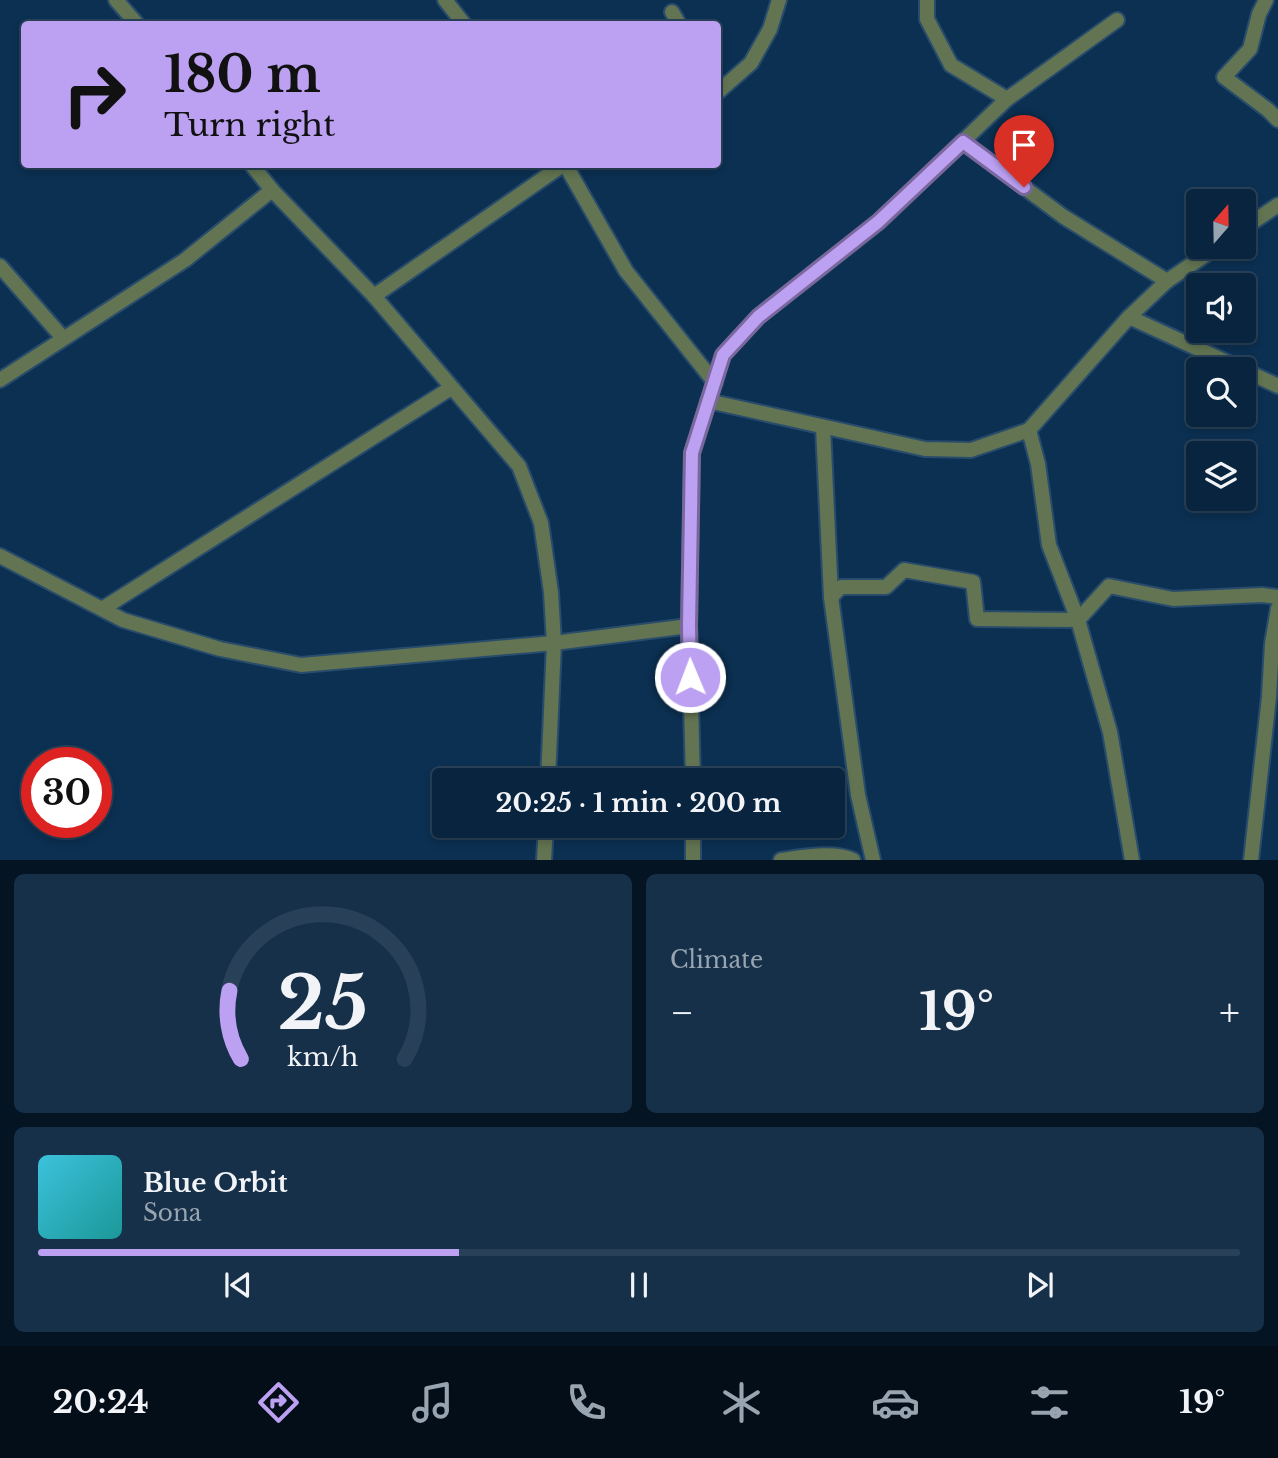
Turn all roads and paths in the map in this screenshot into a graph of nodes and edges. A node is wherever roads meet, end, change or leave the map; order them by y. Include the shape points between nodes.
1 (116, 0) edge
2 (445, 0) edge
3 (779, 0) edge
4 (927, 0) edge
5 (1266, 0) edge
6 (1117, 20) dead end
7 (134, 21) edge
8 (462, 21) edge
9 (721, 88) edge
10 (1007, 99) junction
11 (1278, 120) edge
12 (963, 142) junction
13 (254, 168) edge
14 (558, 168) edge
15 (566, 168) edge
16 (272, 190) junction
17 (1278, 205) edge
18 (1256, 220) edge
19 (1199, 259) edge
20 (0, 266) edge
21 (1167, 281) junction
22 (374, 296) junction
23 (1129, 317) junction
24 (63, 338) junction
25 (1215, 357) edge
26 (1256, 376) edge
27 (0, 380) edge
28 (715, 383) junction
29 (1278, 386) edge
30 (451, 388) junction
31 (708, 401) junction
32 (823, 427) junction
33 (1029, 430) junction
34 (0, 556) edge
35 (831, 597) junction
36 (1278, 597) edge
37 (1278, 608) edge
38 (102, 609) junction
39 (1078, 620) junction
40 (689, 626) junction
41 (554, 643) junction
42 (549, 768) edge
43 (693, 768) edge
44 (545, 838) edge
45 (694, 838) edge
46 (544, 859) edge
47 (693, 859) edge
48 (781, 859) edge
49 (853, 859) edge
50 (873, 859) edge
51 (1132, 859) edge
52 (1251, 859) edge

1 - 7 street
2 - 8 street
3 - 9 street via 770,29 751,63
4 - 10 street via 927,19 951,65
5 - 11 street via 1250,49 1224,77
6 - 10 street
10 - 12 street
12 - 21 street via 1064,217
12 - 28 street via 878,222 758,317 723,355
13 - 16 street
14 - 22 street
15 - 28 street via 626,271
16 - 22 street
16 - 24 street via 186,260
17 - 18 street
19 - 21 street
20 - 24 street
21 - 23 street
22 - 30 street
23 - 25 street
23 - 33 street
24 - 27 street
26 - 29 street
28 - 31 street
30 - 38 street
30 - 41 street via 519,466 541,523
31 - 32 street
31 - 40 street via 692,453
32 - 33 street via 925,449 971,450
32 - 35 street
33 - 39 street via 1049,545
34 - 38 street
35 - 39 street via 841,587 886,587 904,570 973,582 977,619
35 - 50 street via 858,795
36 - 39 street via 1173,599 1109,586
37 - 52 street
38 - 41 street via 123,620 220,649 301,665
39 - 51 street via 1110,732
40 - 41 street
40 - 43 street
41 - 42 street
44 - 46 street
45 - 47 street
48 - 49 street

